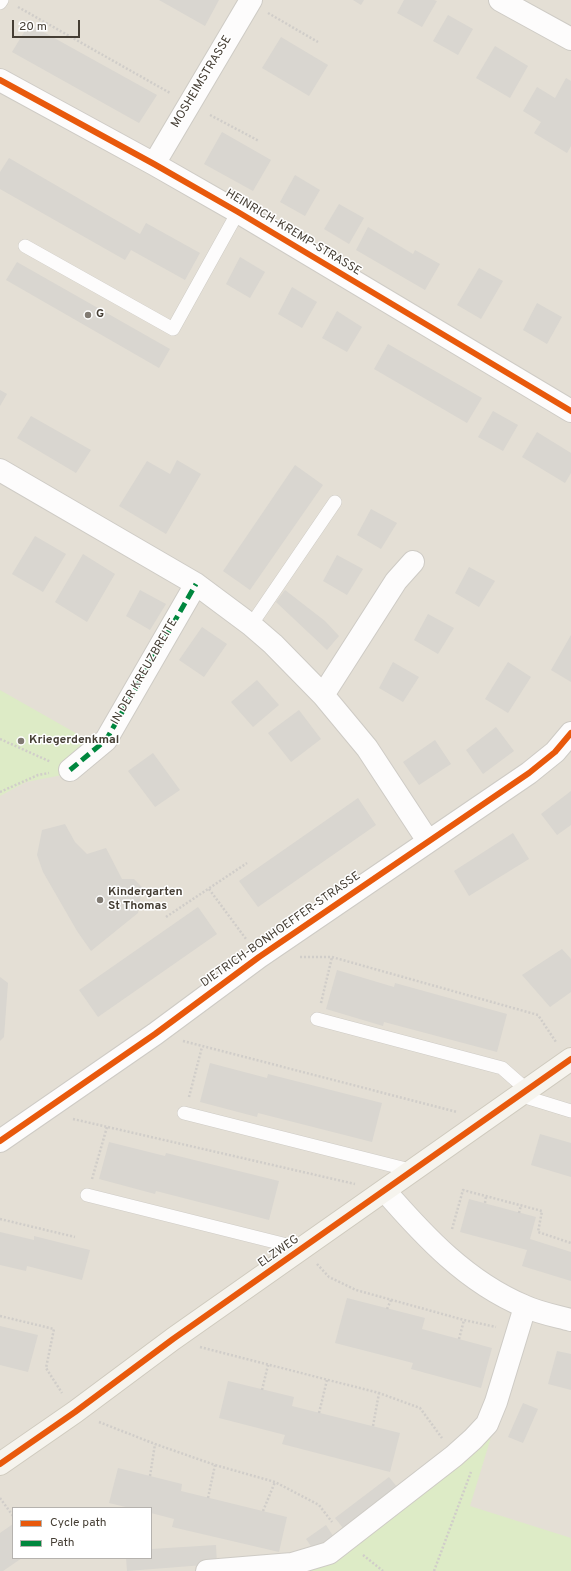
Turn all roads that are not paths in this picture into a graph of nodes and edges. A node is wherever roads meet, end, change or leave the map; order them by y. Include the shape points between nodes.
1 (500, 0) edge
2 (250, 1) edge
3 (571, 39) edge
4 (0, 80) edge
5 (154, 164) junction
6 (238, 212) junction
7 (25, 246) dead end
8 (571, 411) edge
9 (0, 470) edge
10 (335, 502) dead end
11 (413, 562) dead end
12 (196, 584) junction
13 (251, 624) junction
14 (322, 695) junction
15 (571, 733) edge
16 (70, 770) road end
17 (428, 841) junction
18 (317, 1019) dead end
19 (570, 1060) edge
20 (523, 1093) junction
21 (571, 1111) edge
22 (184, 1113) dead end
23 (0, 1141) edge
24 (414, 1171) junction
25 (384, 1191) junction
26 (87, 1195) dead end
27 (303, 1249) junction
28 (525, 1307) junction
29 (571, 1320) edge
30 (0, 1464) edge
31 (207, 1571) edge

1 - 3 street
2 - 5 street, MOSHEIMSTRASSE
4 - 5 street, HEINRICH-KREMP-STRASSE
5 - 6 street, HEINRICH-KREMP-STRASSE
6 - 7 lane via 173,329
6 - 8 street, HEINRICH-KREMP-STRASSE
9 - 12 street
10 - 13 lane
11 - 14 street via 396,580
12 - 13 street
12 - 16 street, IN DER KREUZBREITE via 106,740
13 - 14 street
14 - 17 street via 367,748
15 - 17 street, DIETRICH-BONHOEFFER-STRASSE via 555,752 529,773
17 - 23 street, DIETRICH-BONHOEFFER-STRASSE via 259,957 155,1034
18 - 20 lane via 502,1068
19 - 20 street, ELZWEG
20 - 21 lane
20 - 24 street, ELZWEG
22 - 24 lane
24 - 25 street, ELZWEG
25 - 27 street, ELZWEG
25 - 28 street via 445,1255 479,1281
26 - 27 lane
27 - 30 street, ELZWEG
28 - 29 street
28 - 31 street via 487,1424 454,1456 329,1553 292,1564

